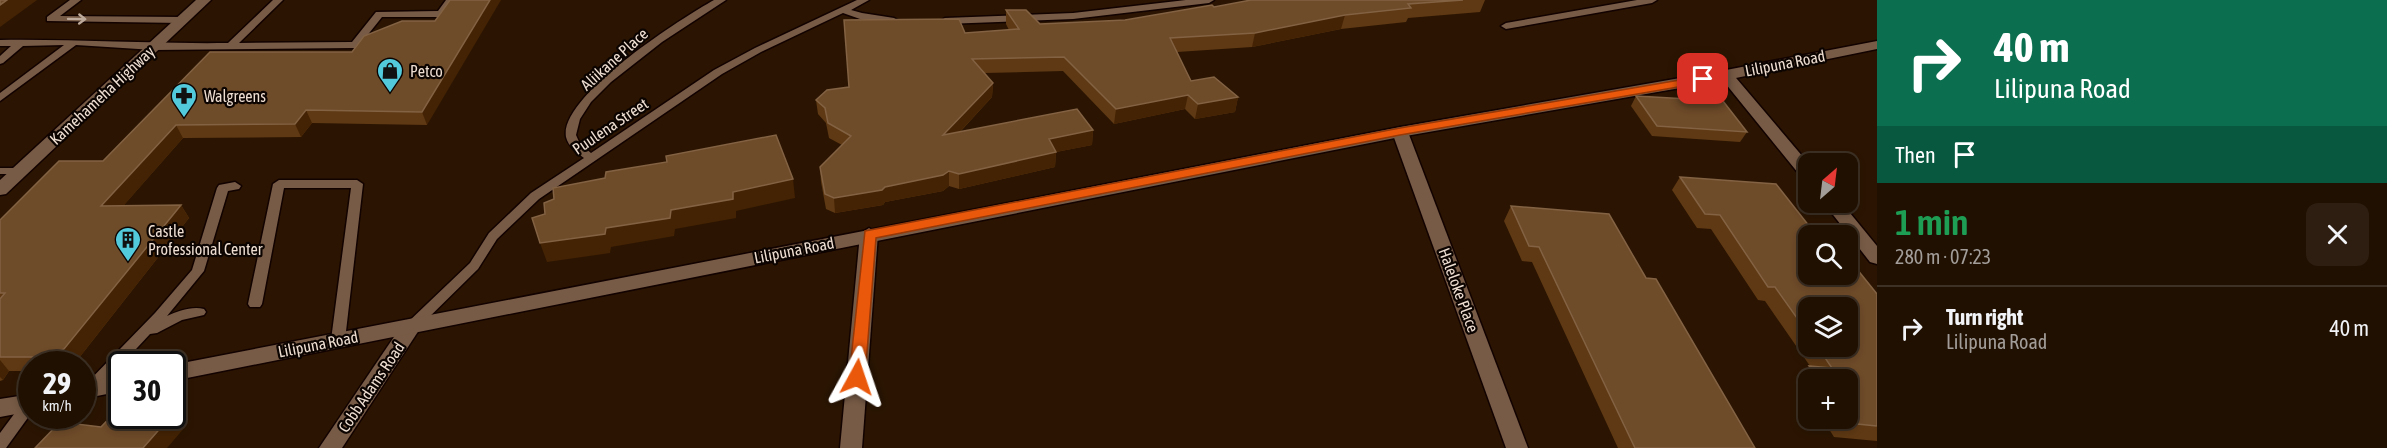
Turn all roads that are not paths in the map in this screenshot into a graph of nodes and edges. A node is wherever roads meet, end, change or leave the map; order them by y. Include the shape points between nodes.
1 (76, 0) edge
2 (204, 0) edge
3 (278, 0) edge
4 (451, 0) edge
5 (721, 0) edge
6 (864, 0) edge
7 (1209, 0) edge
8 (1652, 0) edge
9 (843, 10) junction
10 (182, 21) junction
11 (903, 21) edge
12 (932, 21) edge
13 (1506, 26) dead end
14 (74, 42) junction
15 (0, 43) edge
16 (20, 43) junction
17 (1877, 45) edge
18 (231, 46) junction
19 (154, 47) junction
20 (0, 61) edge
21 (1726, 75) junction
22 (0, 98) edge
23 (1400, 132) junction
24 (591, 159) junction
25 (1798, 163) edge
26 (0, 171) edge
27 (21, 171) junction
28 (235, 186) dead end
29 (0, 190) edge
30 (1840, 213) edge
31 (870, 234) junction
32 (1877, 258) edge
33 (255, 304) dead end
34 (199, 312) dead end
35 (411, 327) junction
36 (143, 334) junction
37 (338, 340) junction
38 (186, 370) edge
39 (96, 380) edge
40 (18, 405) edge
41 (0, 408) edge
42 (18, 420) edge
43 (0, 444) edge
44 (330, 448) edge
45 (851, 448) edge
46 (1517, 448) edge

1 -> 10 lane via 50,19
2 - 10 street, Kamehameha Highway
3 - 18 lane
4 - 18 lane via 441,14 379,14 355,45
5 - 24 lane, Aliikane Place via 644,50 578,112 571,137 575,146
6 - 9 lane, Puulena Street
7 - 12 lane via 1073,16
8 - 13 lane
9 - 11 lane
9 - 24 lane, Puulena Street via 738,61
10 - 19 street, Kamehameha Highway
14 - 16 lane
14 - 19 lane
14 - 22 lane
15 - 16 lane
16 - 20 lane
17 - 21 street, Lilipuna Road
18 - 19 lane
19 - 27 street, Kamehameha Highway
21 - 23 street, Lilipuna Road
21 - 25 street
23 - 31 street, Lilipuna Road
23 - 46 street, Haleloke Place
24 - 35 lane, Puulena Street via 535,196 506,222 474,266
26 - 27 lane
27 - 29 street, Kamehameha Highway
28 - 36 lane via 223,188 198,271
30 - 32 street
31 - 35 street, Lilipuna Road
31 - 45 street
33 - 37 lane via 279,184 357,184
34 - 36 lane via 179,316
35 - 37 street, Lilipuna Road
35 - 44 street, Cobb Adams Road
36 - 39 lane
37 - 38 street, Lilipuna Road
40 - 41 street
42 - 43 lane

